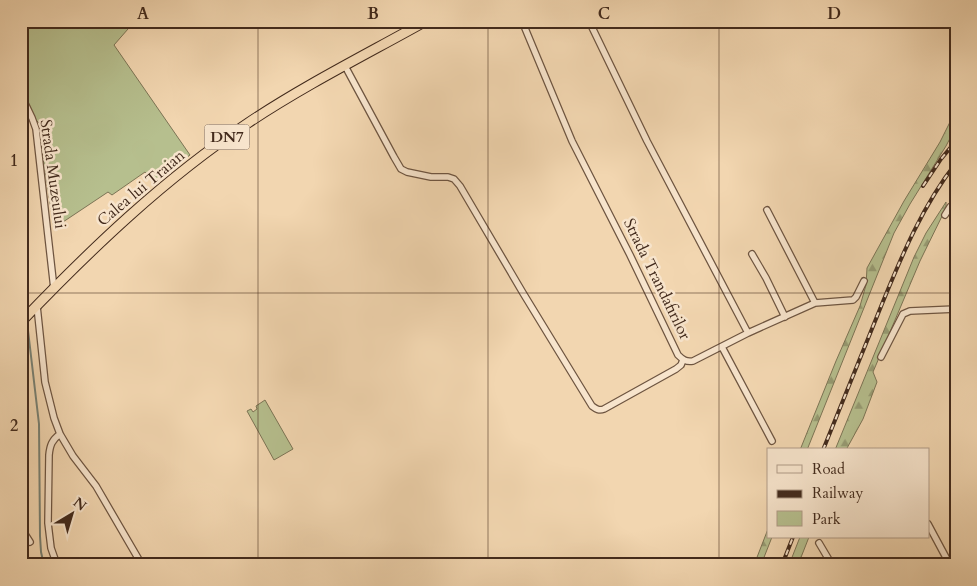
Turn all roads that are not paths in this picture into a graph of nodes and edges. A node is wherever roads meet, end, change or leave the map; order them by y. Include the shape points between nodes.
1 (426, 21) edge
2 (522, 21) edge
3 (589, 21) edge
4 (345, 66) junction
5 (21, 95) edge
6 (766, 210) dead end
7 (956, 211) edge
8 (945, 215) dead end
9 (752, 254) dead end
10 (864, 281) dead end
11 (54, 289) junction
12 (815, 303) junction
13 (37, 306) junction
14 (956, 309) edge
15 (785, 317) junction
16 (22, 321) edge
17 (748, 333) junction
18 (722, 347) junction
19 (881, 357) dead end
20 (683, 360) junction
21 (60, 434) junction
22 (772, 442) dead end
23 (21, 528) edge
24 (930, 528) edge
25 (30, 542) dead end
26 (819, 543) dead end
27 (58, 565) edge
28 (142, 565) edge
29 (832, 565) edge
30 (950, 565) edge

1 - 4 highway, Calea lui Traian / DN7
2 - 20 street, Strada Trandafirilor via 572,141
3 - 17 street via 647,141
4 - 11 highway, Calea lui Traian / DN7 via 270,109 208,152 133,212
4 - 20 street via 401,169 413,174 454,179 460,186 592,406 604,410 676,369
5 - 11 street, Strada Muzeului via 36,129
6 - 12 street
7 - 8 street via 950,208
9 - 15 street
10 - 12 street, Strada Trandafirilor via 853,300
11 - 13 highway, Calea lui Traian / DN7
12 - 15 street, Strada Trandafirilor
13 - 16 highway, Calea lui Traian / DN7
13 - 21 street via 45,382
14 - 19 street via 903,314
15 - 17 street, Strada Trandafirilor
17 - 18 street, Strada Trandafirilor
18 - 20 street, Strada Trandafirilor via 693,362
18 - 22 street
21 - 27 street via 50,445 49,455 48,523 51,548
21 - 28 street via 96,486
23 - 25 street
24 - 30 street
26 - 29 street

